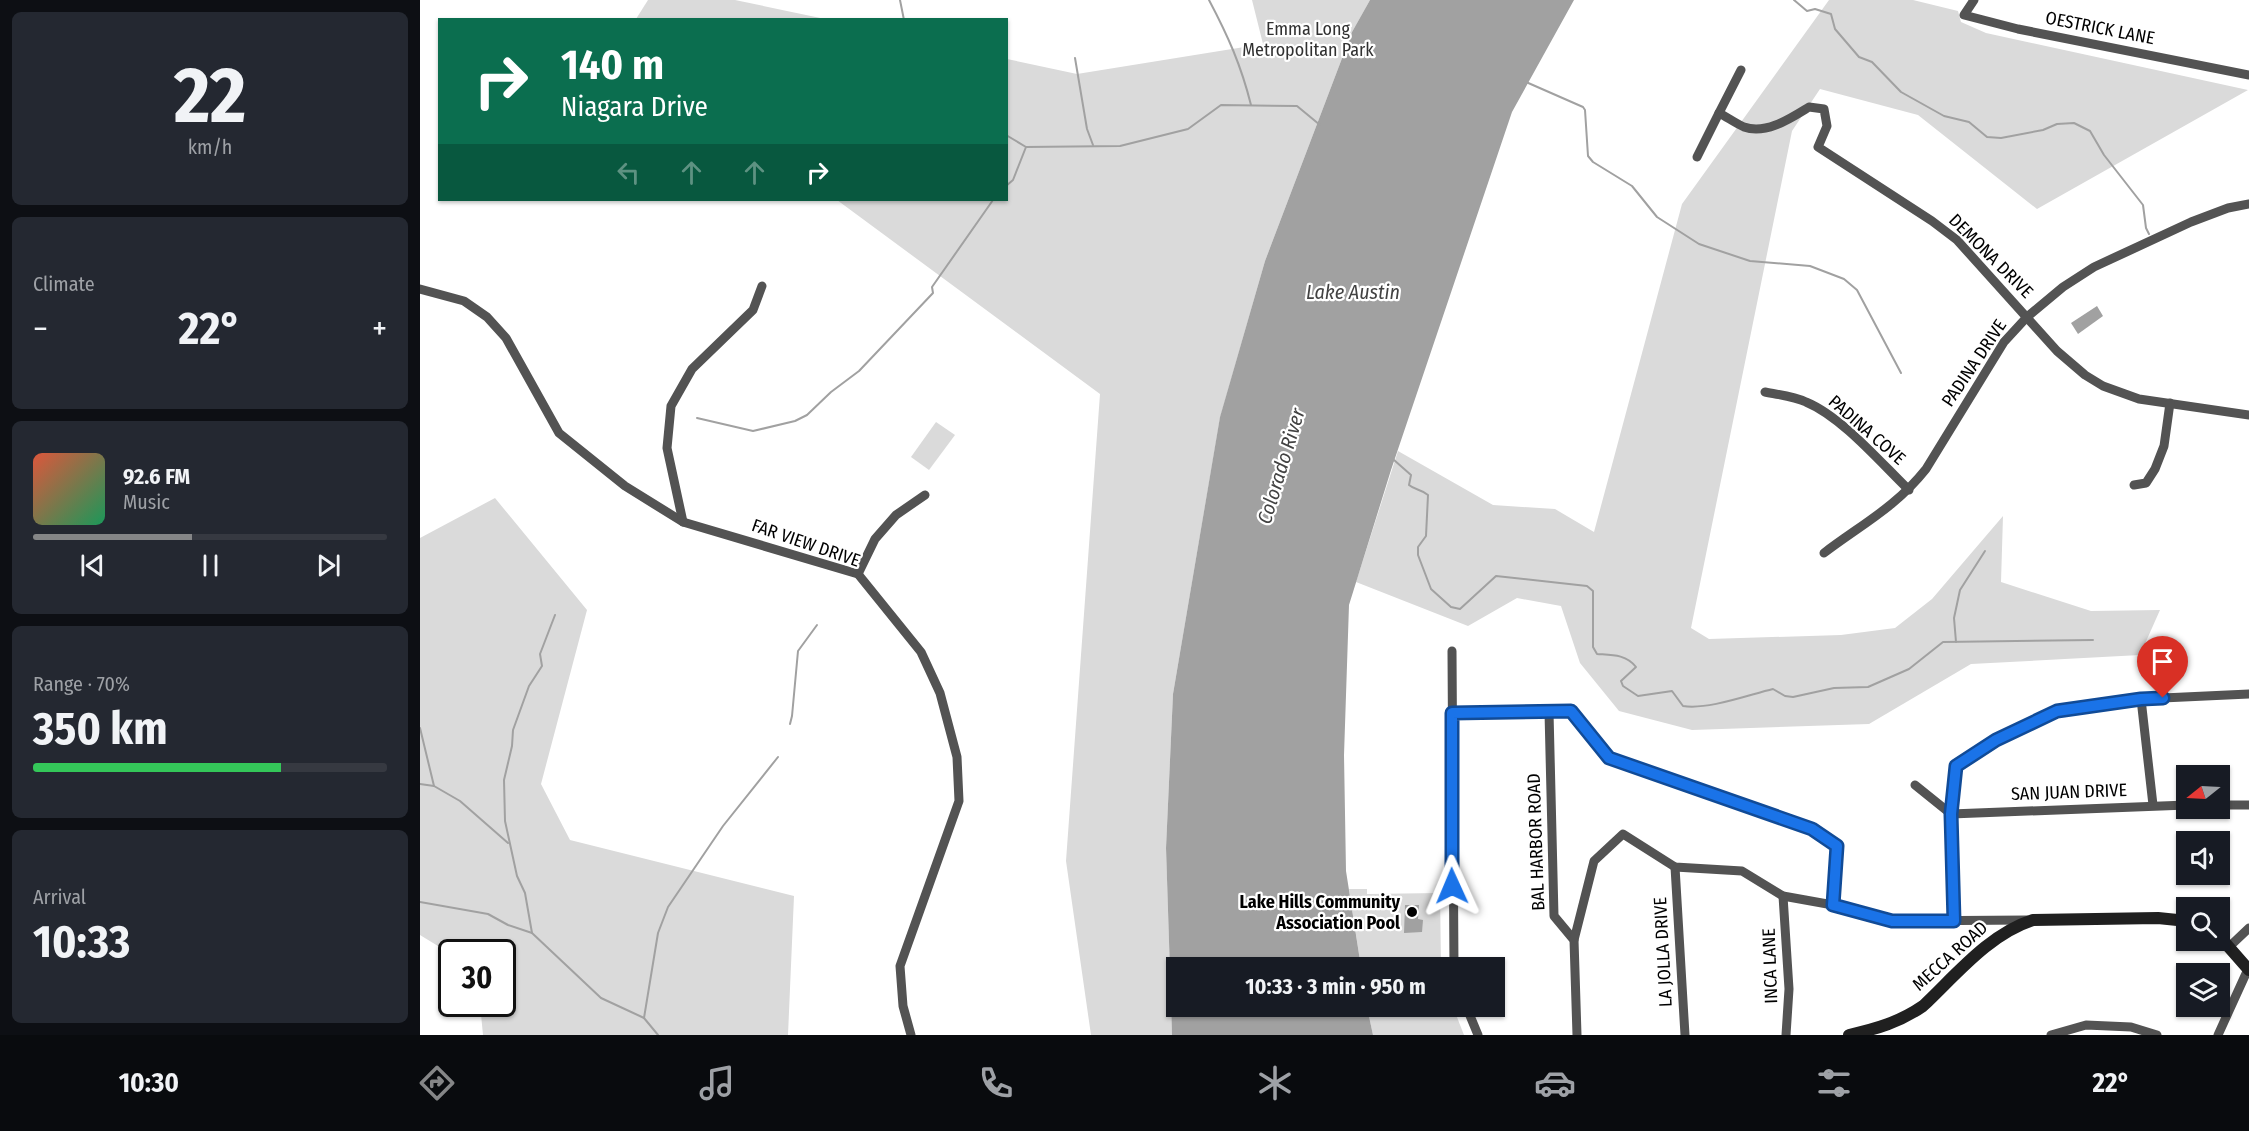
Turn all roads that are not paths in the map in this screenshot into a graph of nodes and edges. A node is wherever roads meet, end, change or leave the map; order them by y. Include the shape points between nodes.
1 (1974, 0) edge
2 (1741, 70) dead end
3 (2249, 75) edge
4 (1719, 113) junction
5 (1697, 157) dead end
6 (2249, 204) edge
7 (762, 286) dead end
8 (420, 289) edge
9 (2027, 317) junction
10 (1765, 392) dead end
11 (2170, 403) junction
12 (2249, 415) edge
13 (2134, 485) dead end
14 (1909, 490) junction
15 (925, 495) dead end
16 (683, 522) junction
17 (1824, 553) dead end
18 (858, 574) junction
19 (1452, 651) dead end
20 (2249, 694) edge
21 (2141, 699) junction
22 (1549, 712) junction
23 (1452, 713) junction
24 (1915, 785) dead end
25 (2176, 805) edge
26 (2230, 805) edge
27 (2249, 805) edge
28 (2153, 806) junction
29 (1951, 814) junction
30 (1675, 867) junction
31 (1784, 896) junction
32 (1833, 905) junction
33 (2032, 920) junction
34 (2176, 920) edge
35 (1954, 921) junction
36 (2249, 928) edge
37 (1574, 940) junction
38 (2230, 946) joint
39 (1454, 957) edge
40 (2249, 970) edge
41 (1471, 1017) edge
42 (911, 1035) edge
43 (1478, 1035) edge
44 (1577, 1035) edge
45 (1685, 1035) edge
46 (1786, 1035) edge
47 (1849, 1035) edge
48 (2051, 1035) edge
49 (2157, 1035) edge
50 (2218, 1035) edge

1 - 3 street, OESTRICK LANE via 1964,15
2 - 4 street
4 - 5 street
4 - 9 street, DEMONA DRIVE via 1745,127 1766,128 1809,106 1824,109 1827,126 1818,147 1957,240
6 - 9 street, PADINA DRIVE via 2207,215 2094,267
7 - 16 street via 753,310 692,369 671,406 667,448
8 - 16 street, FAR VIEW DRIVE via 464,301 487,317 506,338 559,433 626,486
9 - 11 street, DEMONA DRIVE via 2085,375 2139,399
9 - 14 street, PADINA DRIVE via 2000,348 1926,470
10 - 14 street, PADINA COVE via 1792,397 1822,411
11 - 12 street, DEMONA DRIVE
11 - 13 street via 2158,464 2146,483
14 - 17 street, PADINA DRIVE
15 - 18 street via 896,515 875,539
16 - 18 street, FAR VIEW DRIVE
18 - 42 street, FAR VIEW DRIVE via 921,652 940,693 957,757 959,801 900,966 903,1006
19 - 23 street
20 - 21 street
21 - 28 street
21 - 29 street via 2057,711 1996,740 1956,766
22 - 23 street
22 - 32 street via 1571,711 1609,758 1812,829 1837,846
22 - 37 street, BAL HARBOR ROAD via 1554,916
23 - 39 street
24 - 29 street
25 - 28 street, SAN JUAN DRIVE
26 - 27 street
28 - 29 street, SAN JUAN DRIVE
29 - 35 street
30 - 31 street via 1742,871
30 - 37 street via 1623,834 1594,861
30 - 45 street, LA JOLLA DRIVE
31 - 32 street
31 - 46 street, INCA LANE via 1789,990
32 - 35 street via 1892,921
33 - 34 street, MECCA ROAD
33 - 35 street
33 - 47 street, MECCA ROAD via 1994,940 1923,1006 1881,1027
36 - 38 street
37 - 44 street
38 - 40 street
40 - 50 street
41 - 43 street
48 - 49 street via 2086,1025 2131,1027

